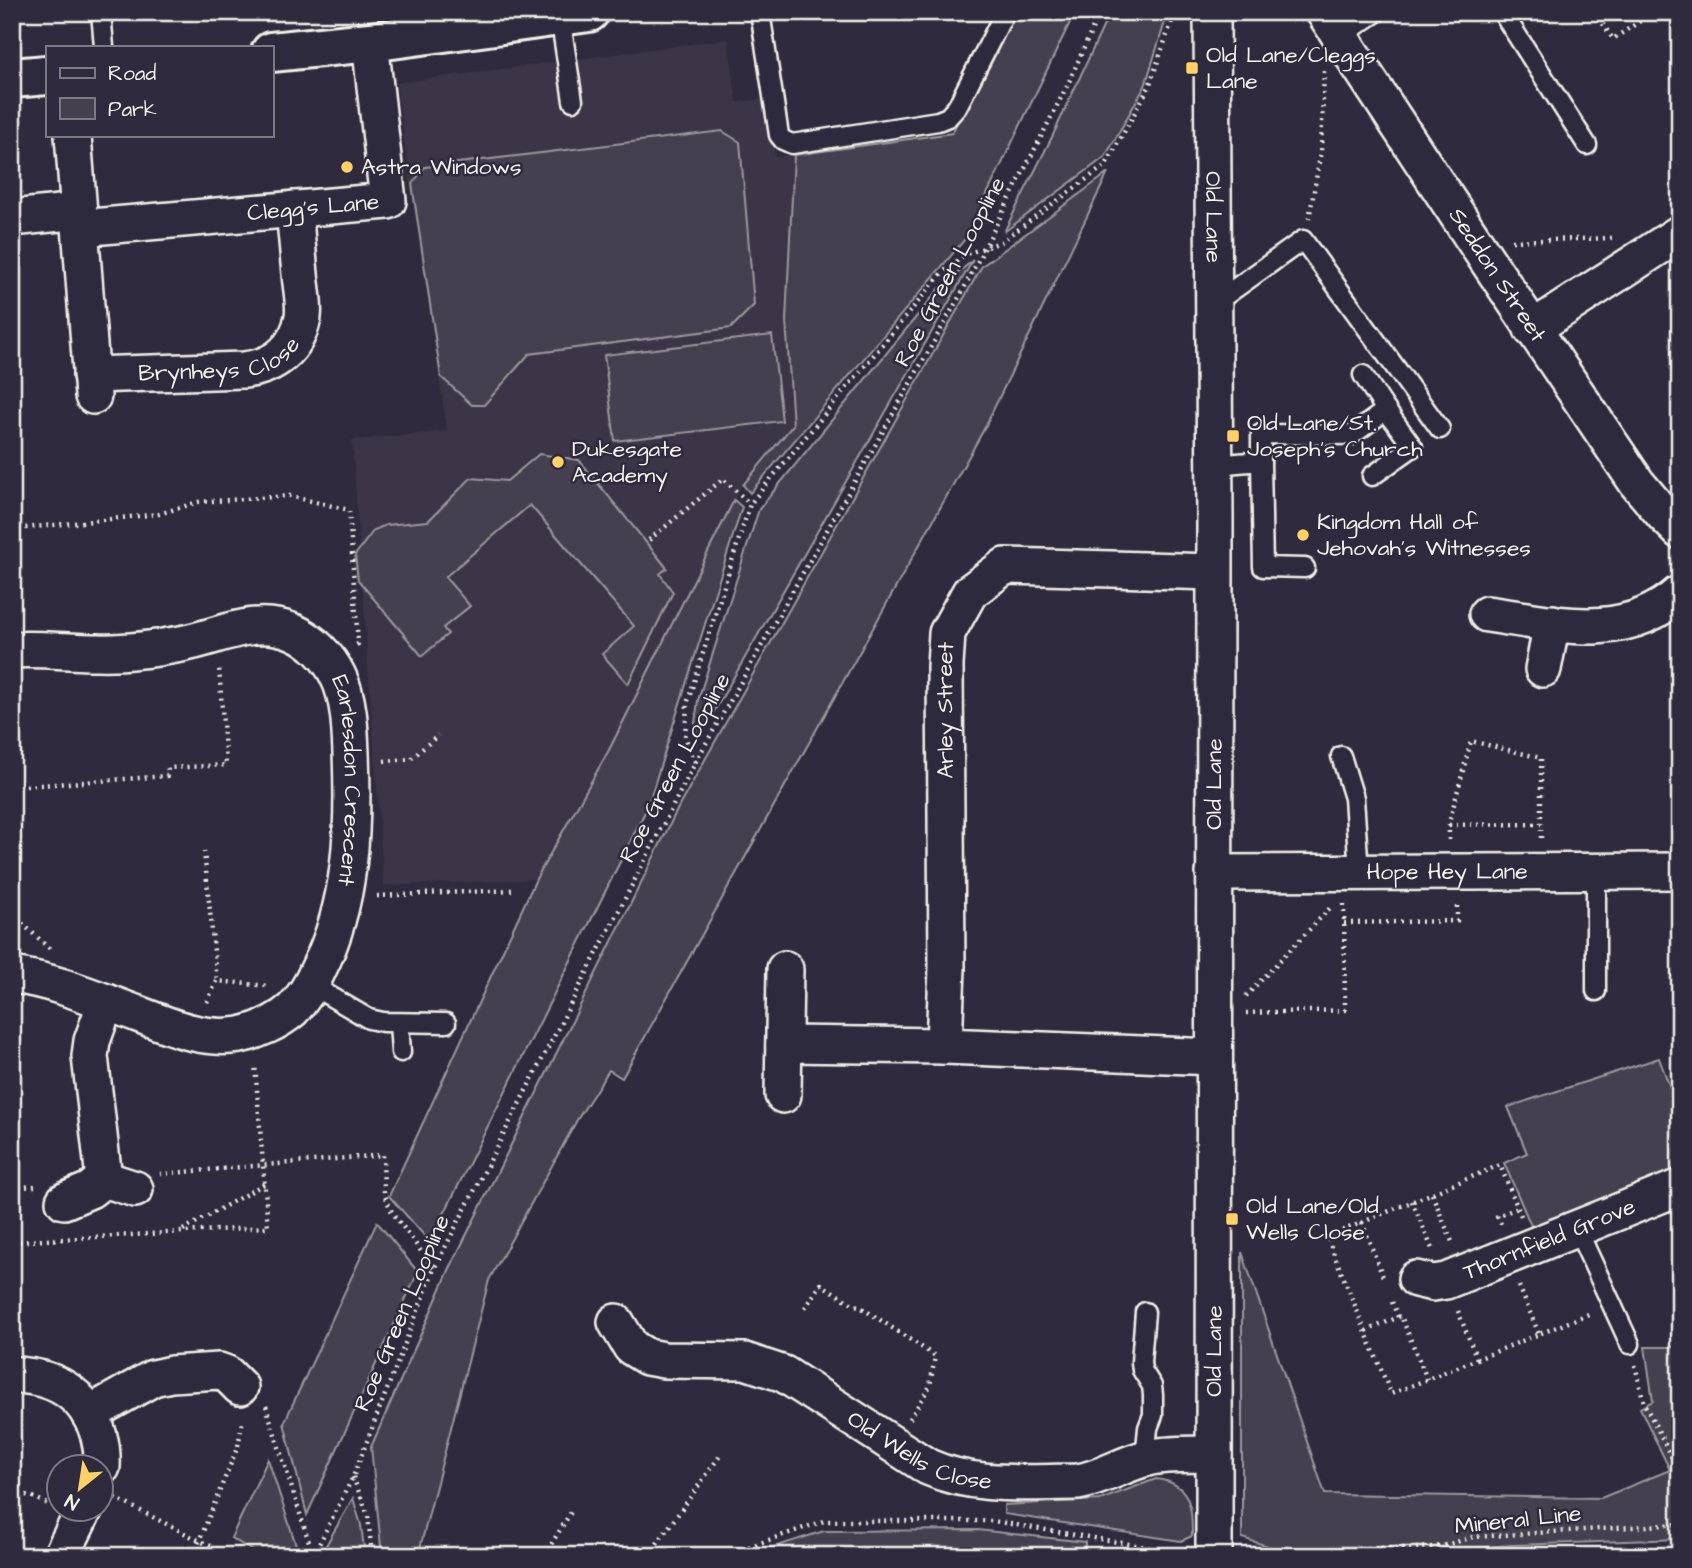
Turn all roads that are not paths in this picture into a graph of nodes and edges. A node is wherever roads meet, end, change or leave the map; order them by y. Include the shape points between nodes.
1 (101, 12) edge
2 (760, 12) edge
3 (1005, 12) edge
4 (1212, 12) edge
5 (1377, 12) edge
6 (1502, 12) edge
7 (575, 14) edge
8 (1329, 38) edge
9 (370, 42) junction
10 (104, 46) edge
11 (273, 52) edge
12 (46, 75) edge
13 (12, 78) edge
14 (573, 102) dead end
15 (72, 136) edge
16 (1587, 145) dead end
17 (294, 209) junction
18 (12, 218) edge
19 (79, 220) junction
20 (1680, 233) edge
21 (1212, 305) junction
22 (1532, 329) junction
23 (1363, 375) dead end
24 (1386, 410) junction
25 (1440, 429) dead end
26 (1261, 461) junction
27 (1214, 465) junction
28 (1372, 476) dead end
29 (1680, 531) edge
30 (1305, 568) dead end
31 (1214, 572) junction
32 (1680, 593) edge
33 (1487, 614) dead end
34 (1552, 622) junction
35 (12, 650) edge
36 (1543, 669) dead end
37 (1341, 756) dead end
38 (1596, 871) junction
39 (1680, 871) edge
40 (1214, 873) junction
41 (1349, 879) junction
42 (785, 969) dead end
43 (12, 975) edge
44 (309, 988) junction
45 (1596, 990) dead end
46 (106, 1002) junction
47 (399, 1023) junction
48 (446, 1023) dead end
49 (784, 1044) junction
50 (944, 1046) junction
51 (401, 1052) dead end
52 (1214, 1057) junction
53 (783, 1095) dead end
54 (1680, 1187) edge
55 (64, 1200) dead end
56 (1577, 1229) junction
57 (1424, 1281) road end
58 (1145, 1312) dead end
59 (617, 1322) dead end
60 (1630, 1344) road end
61 (12, 1374) edge
62 (244, 1391) road end
63 (89, 1414) junction
64 (101, 1452) edge
65 (1214, 1454) junction
66 (1144, 1458) junction
67 (81, 1522) edge
68 (1200, 1555) edge
69 (61, 1556) edge

1 - 10 lane
2 - 3 lane via 779,135 792,144 948,117
4 - 21 street, Old Lane
5 - 8 lane
6 - 16 lane
7 - 9 main road
7 - 14 lane
8 - 22 street, Seddon Street
9 - 11 main road
9 - 17 street, Clegg's Lane via 388,201
12 - 13 main road
15 - 19 street, Brynheys Close
17 - 19 street, Clegg's Lane
17 - 19 street, Brynheys Close via 303,315 298,333 278,360 262,368 92,386
18 - 19 street, Clegg's Lane
20 - 22 street
21 - 25 lane via 1303,240
21 - 27 street, Old Lane
22 - 29 street, Seddon Street via 1637,483
23 - 24 lane
24 - 26 lane via 1352,435 1261,434
24 - 28 lane via 1413,447
26 - 27 lane
26 - 30 lane via 1263,567
27 - 31 street, Old Lane
31 - 40 street, Old Lane
31 - 50 street, Arley Street via 1005,566 970,592 947,633
32 - 34 street via 1634,621 1594,628
33 - 34 street
34 - 36 street
35 - 44 street, Earlesdon Crescent via 112,652 182,644 254,625 275,625 316,646 339,677 345,698 353,809 344,897 329,949
37 - 41 lane via 1354,798
38 - 39 street, Hope Hey Lane
38 - 41 street, Hope Hey Lane via 1453,872
38 - 45 lane
40 - 41 street, Hope Hey Lane
40 - 52 street, Old Lane via 1222,1013
42 - 49 street
43 - 46 street, Earlesdon Crescent
44 - 46 street, Earlesdon Crescent via 293,1009 270,1025 216,1037
44 - 47 lane via 369,1018
46 - 55 street via 90,1056 120,1184
47 - 48 lane
47 - 51 lane
49 - 50 street
49 - 53 street
50 - 52 street
52 - 65 street, Old Lane
54 - 56 street, Thornfield Grove
56 - 57 street, Thornfield Grove via 1507,1257
56 - 60 lane
58 - 66 lane via 1141,1362 1152,1386 1153,1415
59 - 66 street, Old Wells Close via 631,1347 632,1362 647,1357 760,1364 804,1385 950,1477 1078,1482
61 - 63 street via 61,1386
62 - 63 street via 219,1371 172,1374 153,1378
63 - 64 street
65 - 66 street, Old Wells Close
65 - 68 street, Old Lane
67 - 69 street

